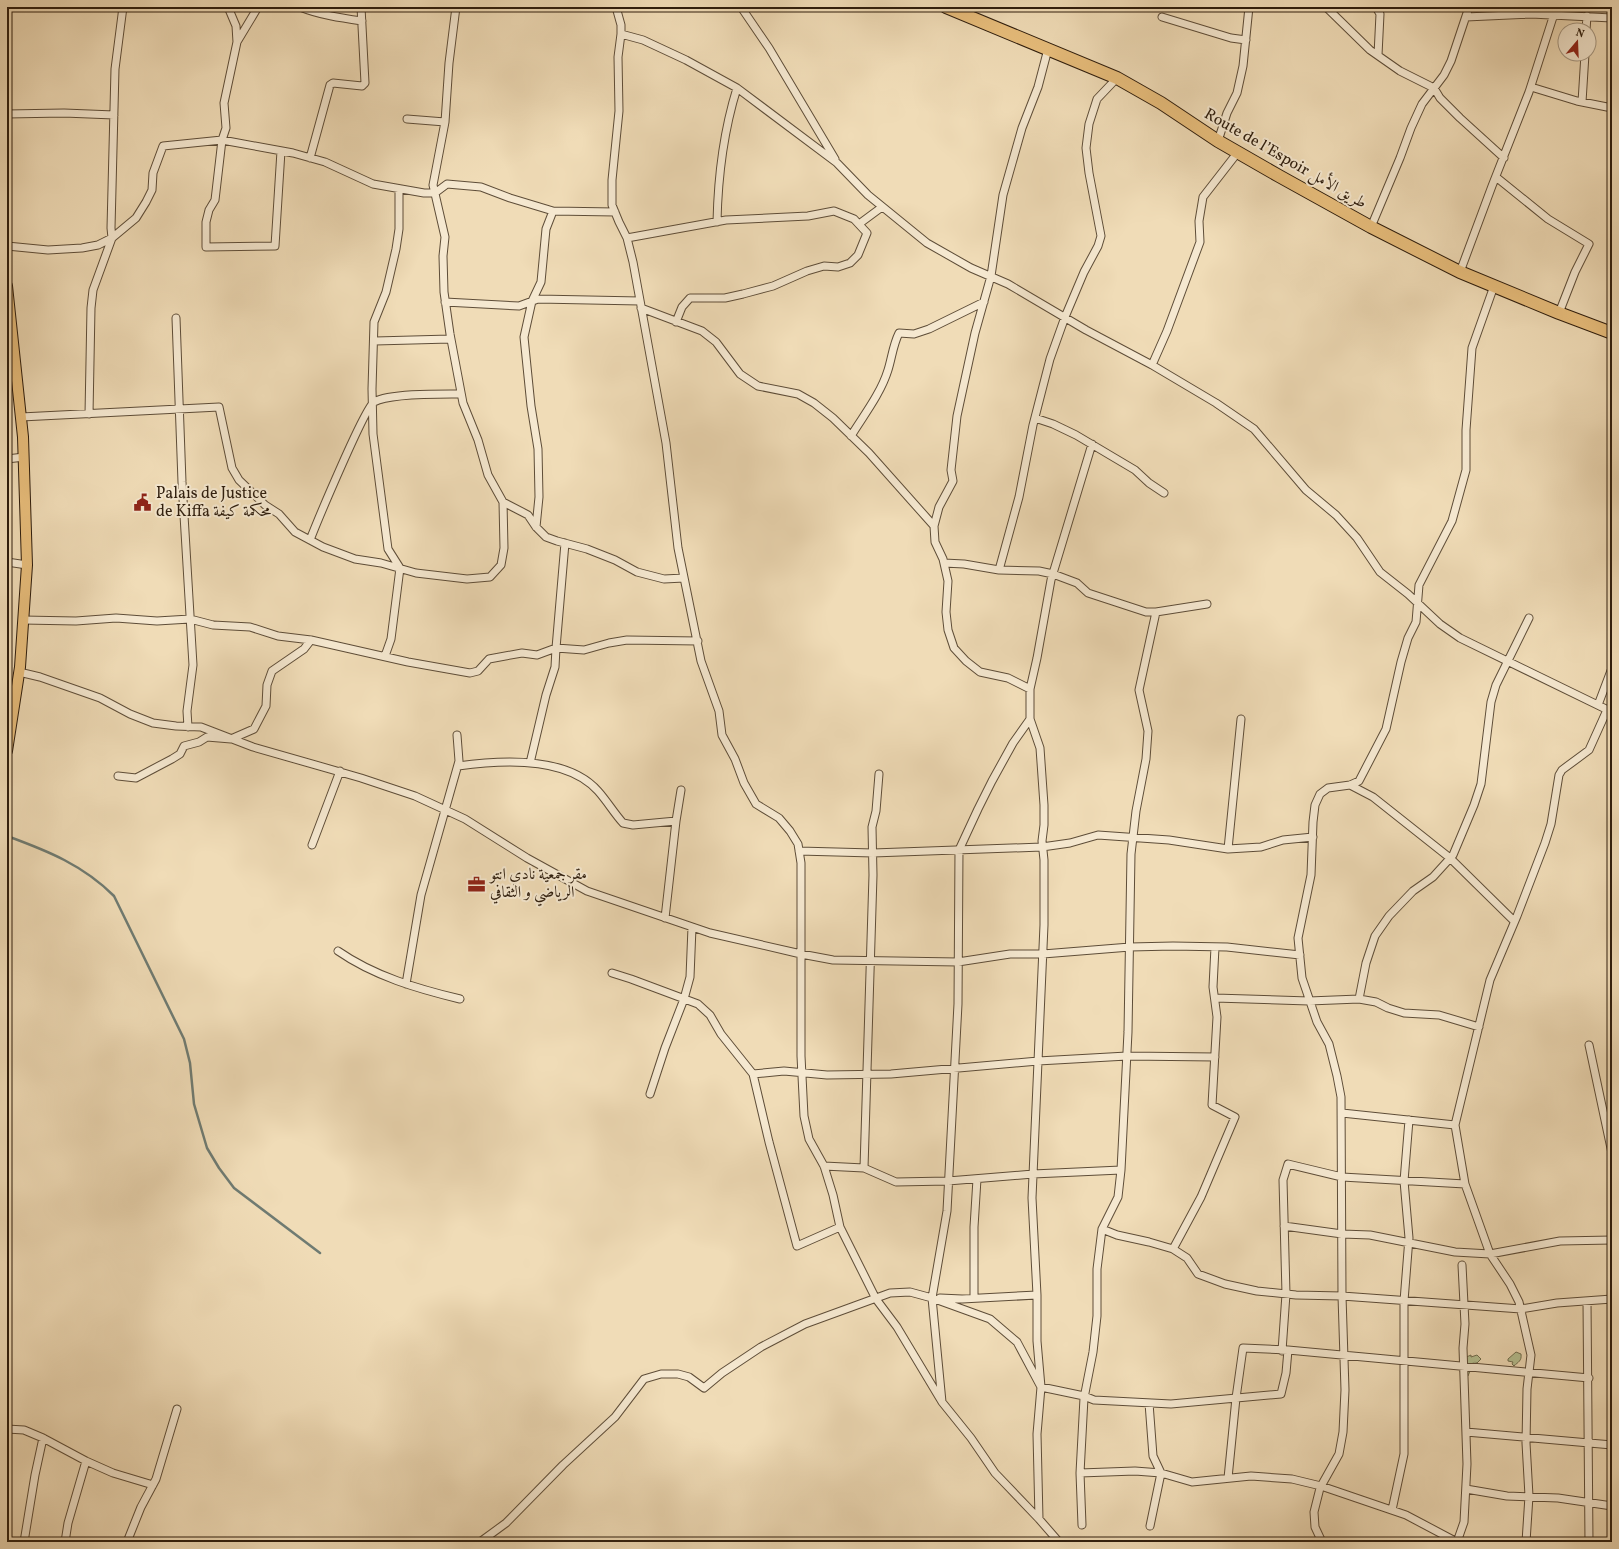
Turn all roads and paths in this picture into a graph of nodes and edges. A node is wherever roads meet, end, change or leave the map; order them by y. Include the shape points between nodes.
1 (123, 7) edge
2 (228, 7) edge
3 (258, 7) edge
4 (300, 7) edge
5 (361, 7) edge
6 (456, 7) edge
7 (616, 7) edge
8 (741, 7) edge
9 (946, 7) edge
10 (1249, 7) edge
11 (1326, 7) edge
12 (1376, 7) edge
13 (1469, 7) edge
14 (963, 11) edge
15 (1554, 14) junction
16 (1587, 16) junction
17 (1162, 17) dead end
18 (1466, 17) junction
19 (1612, 18) edge
20 (362, 21) junction
21 (1587, 22) edge
22 (621, 34) junction
23 (1246, 40) junction
24 (237, 42) junction
25 (1048, 49) junction
26 (1378, 56) junction
27 (1584, 62) edge
28 (1117, 78) junction
29 (1531, 87) junction
30 (737, 88) junction
31 (1434, 88) junction
32 (1582, 102) junction
33 (1612, 108) edge
34 (7, 114) edge
35 (114, 115) junction
36 (407, 119) dead end
37 (445, 122) junction
38 (222, 140) junction
39 (1218, 141) junction
40 (281, 151) junction
41 (1238, 152) junction
42 (310, 158) junction
43 (1504, 158) junction
44 (837, 163) junction
45 (1496, 177) junction
46 (399, 189) junction
47 (435, 193) junction
48 (882, 207) junction
49 (553, 211) junction
50 (615, 212) junction
51 (717, 222) junction
52 (859, 224) junction
53 (1372, 227) junction
54 (112, 238) junction
55 (627, 238) junction
56 (7, 246) edge
57 (1460, 272) junction
58 (991, 276) junction
59 (7, 286) edge
60 (1494, 286) junction
61 (532, 301) junction
62 (445, 302) junction
63 (984, 302) junction
64 (641, 305) junction
65 (1559, 313) junction
66 (1065, 317) junction
67 (176, 318) dead end
68 (676, 322) junction
69 (1612, 333) edge
70 (450, 339) junction
71 (375, 341) junction
72 (1152, 365) junction
73 (11, 368) edge
74 (461, 394) junction
75 (372, 402) junction
76 (180, 409) junction
77 (89, 414) junction
78 (21, 418) junction
79 (1035, 418) junction
80 (852, 436) junction
81 (1092, 444) junction
82 (24, 457) junction
83 (7, 459) edge
84 (1164, 493) dead end
85 (503, 502) junction
86 (934, 526) junction
87 (536, 527) junction
88 (310, 540) junction
89 (564, 543) junction
90 (7, 562) edge
91 (944, 563) junction
92 (27, 565) junction
93 (400, 568) junction
94 (1000, 570) junction
95 (1053, 574) junction
96 (684, 578) junction
97 (1206, 604) dead end
98 (1418, 604) junction
99 (1156, 612) junction
100 (1529, 618) dead end
101 (23, 620) junction
102 (190, 620) junction
103 (311, 640) junction
104 (698, 641) junction
105 (556, 648) junction
106 (385, 656) junction
107 (1508, 661) junction
108 (1612, 668) edge
109 (19, 672) junction
110 (1030, 689) junction
111 (1598, 705) junction
112 (1609, 711) edge
113 (1030, 719) junction
114 (1241, 719) dead end
115 (188, 727) junction
116 (457, 734) dead end
117 (231, 738) junction
118 (7, 750) edge
119 (530, 763) junction
120 (458, 766) junction
121 (340, 771) junction
122 (879, 774) dead end
123 (118, 776) dead end
124 (1350, 785) junction
125 (681, 790) dead end
126 (444, 809) junction
127 (676, 822) junction
128 (1134, 837) junction
129 (1313, 837) junction
130 (312, 845) dead end
131 (1042, 847) junction
132 (1228, 849) junction
133 (959, 850) junction
134 (799, 851) junction
135 (873, 853) junction
136 (1450, 858) junction
137 (665, 918) junction
138 (1514, 922) junction
139 (692, 927) junction
140 (1130, 947) junction
141 (1215, 947) junction
142 (338, 951) dead end
143 (801, 954) junction
144 (1043, 954) junction
145 (1300, 955) junction
146 (870, 961) junction
147 (958, 962) junction
148 (612, 973) dead end
149 (406, 984) junction
150 (1215, 998) junction
151 (460, 999) dead end
152 (684, 999) junction
153 (1359, 1000) junction
154 (1309, 1001) junction
155 (1479, 1027) junction
156 (1589, 1045) dead end
157 (1127, 1056) junction
158 (1215, 1057) junction
159 (1038, 1061) junction
160 (954, 1068) junction
161 (802, 1073) junction
162 (753, 1074) junction
163 (867, 1074) junction
164 (650, 1094) dead end
165 (1342, 1113) junction
166 (1409, 1120) junction
167 (1455, 1126) junction
168 (1612, 1153) edge
169 (824, 1166) junction
170 (864, 1168) junction
171 (1121, 1170) junction
172 (1033, 1174) junction
173 (1342, 1177) junction
174 (977, 1179) junction
175 (1404, 1180) junction
176 (948, 1181) junction
177 (1465, 1184) junction
178 (1284, 1226) junction
179 (840, 1227) junction
180 (1102, 1229) junction
181 (1342, 1234) junction
182 (1612, 1240) edge
183 (1408, 1242) junction
184 (1173, 1249) junction
185 (1490, 1254) junction
186 (1462, 1265) dead end
187 (1286, 1294) junction
188 (1037, 1295) junction
189 (1342, 1296) junction
190 (932, 1298) junction
191 (974, 1298) junction
192 (876, 1299) junction
193 (1612, 1299) edge
194 (1404, 1301) junction
195 (1587, 1301) junction
196 (1464, 1306) junction
197 (1521, 1309) junction
198 (1285, 1350) junction
199 (1344, 1356) junction
200 (1404, 1361) junction
201 (1464, 1367) junction
202 (1529, 1372) junction
203 (1589, 1378) junction
204 (1041, 1387) junction
205 (1084, 1396) junction
206 (1236, 1398) junction
207 (942, 1402) junction
208 (1149, 1403) junction
209 (177, 1409) dead end
210 (7, 1429) edge
211 (1466, 1432) junction
212 (1526, 1436) junction
213 (44, 1438) junction
214 (1588, 1442) junction
215 (1612, 1445) edge
216 (86, 1461) junction
217 (1080, 1473) junction
218 (1161, 1473) junction
219 (1228, 1478) junction
220 (153, 1485) junction
221 (1321, 1486) junction
222 (1466, 1489) junction
223 (1528, 1496) junction
224 (1589, 1502) junction
225 (1612, 1506) edge
226 (1392, 1510) junction
227 (1039, 1518) junction
228 (1082, 1524) dead end
229 (1150, 1526) dead end
230 (24, 1542) edge
231 (65, 1542) edge
232 (127, 1542) edge
233 (480, 1542) edge
234 (1059, 1542) edge
235 (1322, 1542) edge
236 (1457, 1542) edge
237 (1526, 1542) edge
238 (1589, 1542) edge

1 - 35 street
2 - 24 street via 236,26
3 - 24 street
4 - 20 street via 343,19
5 - 20 street
6 - 37 street
7 - 22 street
8 - 44 street via 769,48
9 - 14 highway, Route de l’Espoir طريق الأمل
10 - 23 street
11 - 26 street
12 - 26 street via 1380,14
13 - 18 street
14 - 25 highway, Route de l’Espoir طريق الأمل
15 - 16 street
15 - 18 street
15 - 29 street
16 - 19 street
16 - 21 street
17 - 23 street via 1231,38
18 - 31 street via 1451,61
20 - 42 street via 366,83 362,86 334,83 330,85
22 - 30 street via 643,40 679,56
22 - 50 street via 618,57 619,111 612,180 612,205
23 - 39 street via 1237,93 1226,113
24 - 38 street via 224,103 226,128
25 - 28 highway, Route de l’Espoir طريق الأمل
25 - 58 street via 1003,195
26 - 31 street via 1400,71
27 - 32 street
28 - 39 highway, Route de l’Espoir طريق الأمل
28 - 66 street via 1097,99 1089,124 1086,148 1101,236
29 - 32 street
29 - 43 street
30 - 44 street
30 - 51 street via 726,126 718,184
31 - 43 street via 1440,98
31 - 53 street via 1422,104 1411,128
32 - 33 street
34 - 35 street
35 - 54 street
36 - 37 street
37 - 47 street via 433,185
38 - 40 street
38 - 40 street via 215,200 206,222 206,247 275,246
38 - 54 street via 163,146 153,173 152,190 146,202 136,218
39 - 41 highway, Route de l’Espoir طريق الأمل
40 - 42 street
41 - 53 highway, Route de l’Espoir طريق الأمل
41 - 72 street via 1203,197 1199,221 1200,242
42 - 46 street via 325,162 373,184
43 - 45 street
44 - 48 street
45 - 57 street
45 - 65 street via 1548,219 1588,244
46 - 47 street
46 - 71 street via 396,249 386,292 374,322
47 - 49 street via 447,184 481,187
47 - 62 street via 445,237
48 - 52 street
48 - 58 street via 927,242 971,268
49 - 50 street
49 - 61 street via 546,229 541,282
50 - 55 street
51 - 52 street via 808,216 834,211 854,219
51 - 55 street
52 - 68 street via 867,233 858,255 850,263 838,267 824,266 773,286 725,298 690,298 682,307
53 - 57 highway, Route de l’Espoir طريق الأمل
54 - 56 street via 98,245 82,248 48,250
54 - 77 street via 93,290
55 - 64 street
57 - 60 highway, Route de l’Espoir طريق الأمل
58 - 63 street
58 - 66 street
59 - 73 main road
60 - 65 highway, Route de l’Espoir طريق الأمل
60 - 98 street via 1472,348 1466,470 1452,521 1419,585
61 - 62 street via 519,306
61 - 64 street via 538,299
61 - 87 street via 524,337 538,449 539,497
62 - 70 street
63 - 80 street via 929,329 914,334 899,334 892,350 888,370
63 - 86 street via 957,416 953,481 939,508
64 - 68 street
64 - 96 street via 666,443
65 - 69 highway, Route de l’Espoir طريق الأمل
66 - 72 street
66 - 79 street via 1050,359
67 - 76 street
68 - 80 street via 702,331 716,342 740,374 758,386 798,394 834,418
70 - 71 street
70 - 74 street
71 - 75 street
72 - 98 street via 1254,429 1306,490 1357,538 1380,572
73 - 78 main road
74 - 75 street via 386,397
74 - 85 street via 488,475
75 - 88 street
75 - 93 street via 373,434 388,549
76 - 77 street
76 - 88 street via 219,407 232,468 239,480 266,505 280,514 295,532
76 - 102 street
77 - 78 street
78 - 82 main road
79 - 81 street via 1053,424
79 - 94 street
80 - 86 street
81 - 84 street via 1135,470
81 - 95 street
82 - 83 street
82 - 92 main road
85 - 87 street via 528,514
85 - 93 street via 502,560 501,565 490,577 467,579 416,573
86 - 91 street via 935,542
87 - 89 street via 546,537
88 - 93 street via 355,560
89 - 96 street via 615,560 637,572 664,579
89 - 105 street
90 - 92 street
91 - 94 street
91 - 110 street via 948,581 948,630 954,648 980,672 1008,678
92 - 101 main road
93 - 106 street via 391,639
94 - 95 street
95 - 99 street via 1101,598 1146,612
95 - 110 street
96 - 104 street
97 - 99 street
98 - 107 street via 1460,638
98 - 124 street via 1416,622 1401,662 1386,729 1359,781
99 - 128 street via 1139,690 1148,731
100 - 107 street
101 - 102 street
101 - 109 main road
102 - 103 street via 213,625 250,627 278,636
102 - 115 street via 193,665 187,711
103 - 106 street
103 - 117 street via 304,649 272,671 267,685 266,706 254,729
104 - 105 street via 627,640 584,650
104 - 134 street via 719,711 722,735 744,783 756,804 779,818 790,831
105 - 106 street via 537,655 522,653 489,659 478,671 470,673
105 - 119 street via 555,667
107 - 111 street
107 - 136 street via 1491,702 1481,784
108 - 111 street
109 - 115 street via 100,698 153,723
109 - 118 main road
110 - 113 street
111 - 112 street
112 - 138 street via 1589,750 1562,770 1551,824
113 - 131 street via 1040,748 1044,805
113 - 133 street via 1013,743
114 - 132 street
115 - 117 street via 201,727
116 - 120 street
117 - 121 street via 253,747
117 - 123 street via 207,737 200,742 184,746 180,754 136,778
119 - 120 street via 480,763
119 - 127 street via 577,774 598,790 622,823 633,825
120 - 126 street
121 - 126 street via 415,796
121 - 130 street
122 - 135 street via 872,827
124 - 129 street via 1328,788 1320,794 1316,805
124 - 136 street via 1373,797
125 - 127 street
126 - 137 street via 587,891
126 - 149 street via 421,895
127 - 137 street
128 - 131 street via 1098,835
128 - 132 street
128 - 140 street via 1131,854
129 - 132 street via 1283,840 1261,847
129 - 145 street via 1311,875 1298,938
131 - 133 street
131 - 144 street
133 - 135 street
133 - 147 street
134 - 135 street
134 - 143 street
135 - 146 street
136 - 138 street
136 - 153 street via 1433,877 1413,891 1389,916 1375,936 1366,963
137 - 139 street
138 - 155 street via 1490,980
139 - 143 street
139 - 152 street via 690,977
140 - 141 street
140 - 144 street
140 - 157 street
141 - 145 street
141 - 150 street
142 - 149 street
143 - 146 street via 833,960
143 - 161 street
144 - 147 street via 1010,954
144 - 159 street
145 - 154 street via 1302,978
146 - 147 street
146 - 163 street
147 - 160 street
148 - 152 street
149 - 151 street
150 - 154 street
150 - 158 street
152 - 162 street via 698,1004 710,1015 721,1034
152 - 164 street
153 - 154 street
153 - 155 street via 1376,1002 1404,1013 1439,1014
154 - 165 street via 1329,1044 1338,1076
155 - 167 street
156 - 168 street
157 - 158 street
157 - 159 street
157 - 171 street
158 - 184 street via 1212,1104 1235,1117 1201,1197
159 - 160 street
159 - 172 street
160 - 163 street
160 - 176 street
161 - 162 street via 784,1071
161 - 163 street
161 - 169 street via 804,1116 809,1139
162 - 179 street via 797,1246
163 - 170 street
165 - 166 street
165 - 173 street
166 - 167 street
166 - 175 street
167 - 177 street
169 - 170 street
169 - 179 street
170 - 176 street via 896,1182
171 - 172 street
171 - 180 street via 1118,1197
172 - 174 street
172 - 188 street
173 - 175 street
173 - 178 street via 1288,1164 1283,1180
173 - 181 street
174 - 176 street
174 - 191 street
175 - 177 street
175 - 183 street
176 - 190 street via 947,1212
177 - 185 street
178 - 181 street
178 - 187 street
179 - 192 street
180 - 184 street
180 - 205 street via 1097,1316
181 - 183 street via 1370,1235
181 - 189 street
182 - 185 street via 1560,1241
183 - 185 street via 1455,1252
183 - 194 street
184 - 187 street via 1187,1258 1198,1274 1225,1284
185 - 197 street via 1510,1284
186 - 196 street
187 - 189 street
187 - 198 street
188 - 191 street
188 - 204 street
189 - 194 street
189 - 199 street
190 - 191 street
190 - 192 street via 910,1292 890,1293
190 - 204 street via 990,1319 1017,1342
190 - 207 street
192 - 207 street via 897,1328
192 - 233 street via 805,1324 761,1348 704,1388 689,1377 678,1374 661,1374 644,1379 614,1417 506,1523
193 - 195 street
194 - 196 street
194 - 200 street
195 - 197 street
195 - 203 street
196 - 197 street
196 - 201 street
197 - 202 street via 1531,1355
198 - 199 street
198 - 206 street via 1286,1373 1281,1394
198 - 206 street via 1244,1348
199 - 200 street
199 - 221 street via 1346,1390 1343,1432 1339,1454
200 - 201 street
200 - 226 street via 1404,1454
201 - 202 street
201 - 211 street
202 - 203 street
202 - 212 street
203 - 214 street
204 - 205 street
204 - 227 street via 1037,1434
205 - 208 street via 1094,1400
205 - 217 street
206 - 208 street via 1171,1404
206 - 219 street
207 - 227 street via 972,1438 995,1473
208 - 218 street via 1154,1456
209 - 220 street
210 - 213 street via 24,1430
211 - 212 street
211 - 222 street
212 - 214 street
212 - 223 street
213 - 216 street
213 - 230 street via 35,1474
214 - 215 street
214 - 224 street
216 - 220 street via 113,1473
216 - 231 street
217 - 218 street
217 - 228 street
218 - 219 street via 1192,1482
218 - 229 street
219 - 221 street via 1271,1477
220 - 232 street
221 - 226 street
221 - 235 street via 1314,1512 1315,1527
222 - 223 street via 1507,1496
222 - 236 street via 1464,1522
223 - 224 street
223 - 237 street
224 - 225 street
224 - 238 street
226 - 236 street
227 - 234 street

